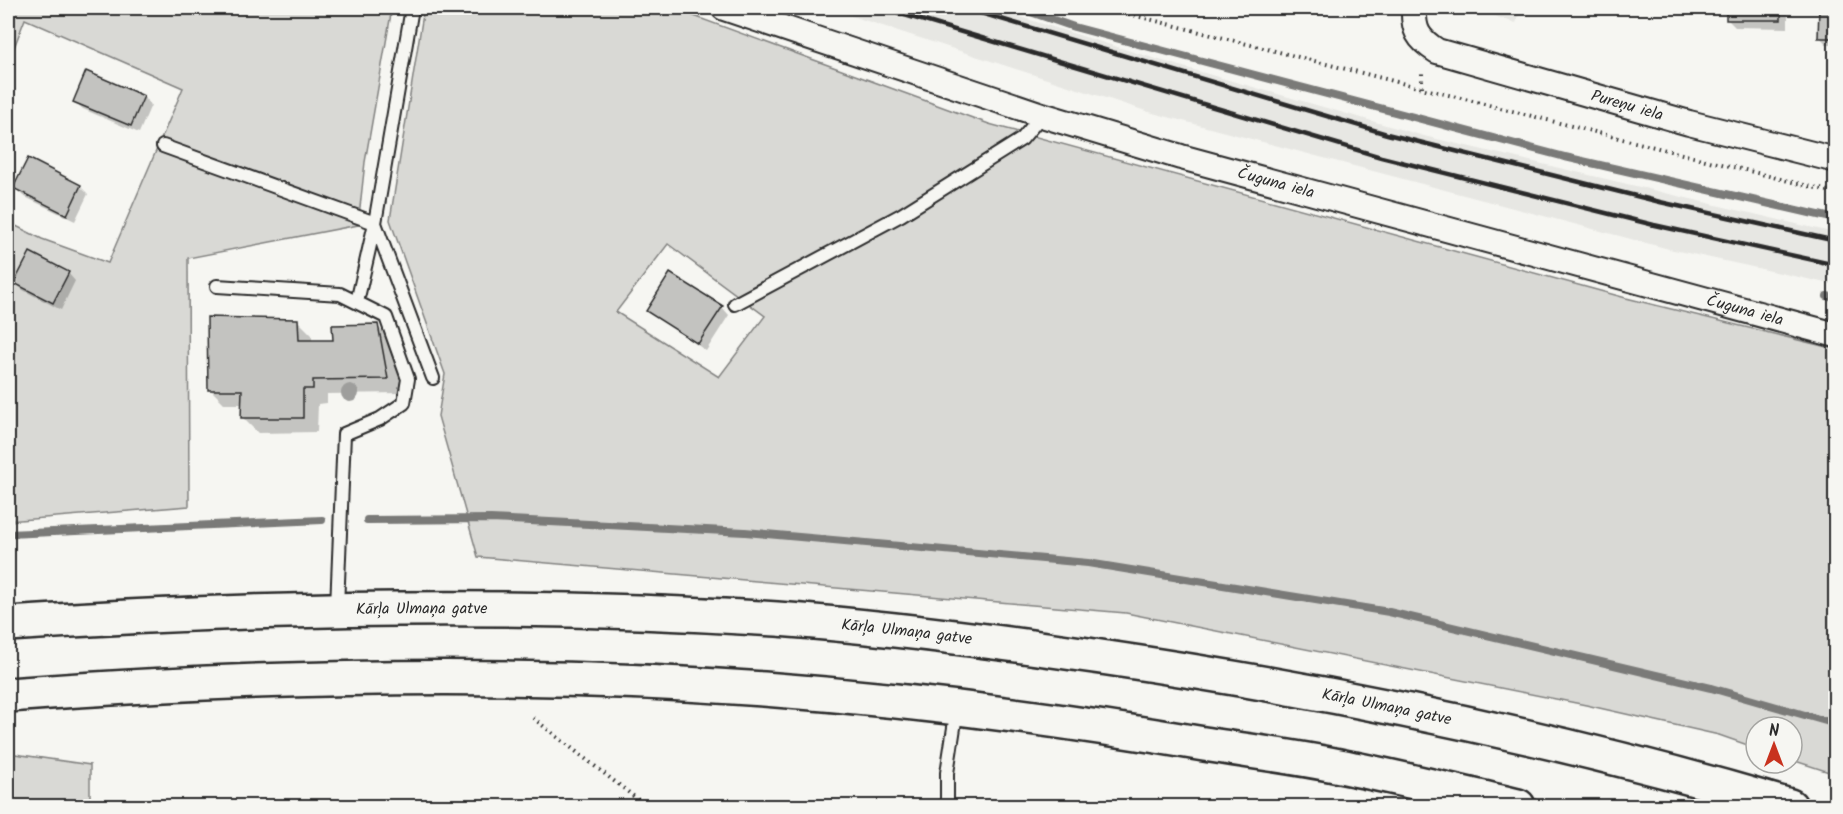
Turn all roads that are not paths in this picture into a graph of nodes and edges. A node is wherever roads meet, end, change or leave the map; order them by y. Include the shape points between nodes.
1 (412, 8) edge
2 (724, 8) edge
3 (1414, 8) edge
4 (1042, 115) junction
5 (163, 146) dead end
6 (1836, 160) edge
7 (375, 223) junction
8 (218, 286) dead end
9 (357, 302) junction
10 (735, 304) dead end
11 (1836, 335) edge
12 (433, 378) dead end
13 (337, 609) junction
14 (8, 624) edge
15 (8, 695) edge
16 (957, 707) junction
17 (946, 807) edge
18 (1518, 807) edge
19 (1790, 807) edge

1 - 7 lane
2 - 4 street, Čuguna iela
3 - 6 street, Pureņu iela via 1413,23 1422,42 1437,51 1689,123
4 - 10 lane via 1022,139 900,215
4 - 11 street, Čuguna iela via 1181,157
5 - 7 lane
7 - 9 lane
7 - 12 lane
8 - 9 lane via 340,294
9 - 13 lane via 386,317 408,379 404,403 380,419 344,434
13 - 14 highway, Kārļa Ulmaņa gatve
13 - 19 highway, Kārļa Ulmaņa gatve via 640,612 779,619 967,637 1179,668 1373,703 1554,743
15 - 16 highway via 331,678 518,678 762,688
16 - 17 lane via 946,773
16 - 18 highway via 1351,768

